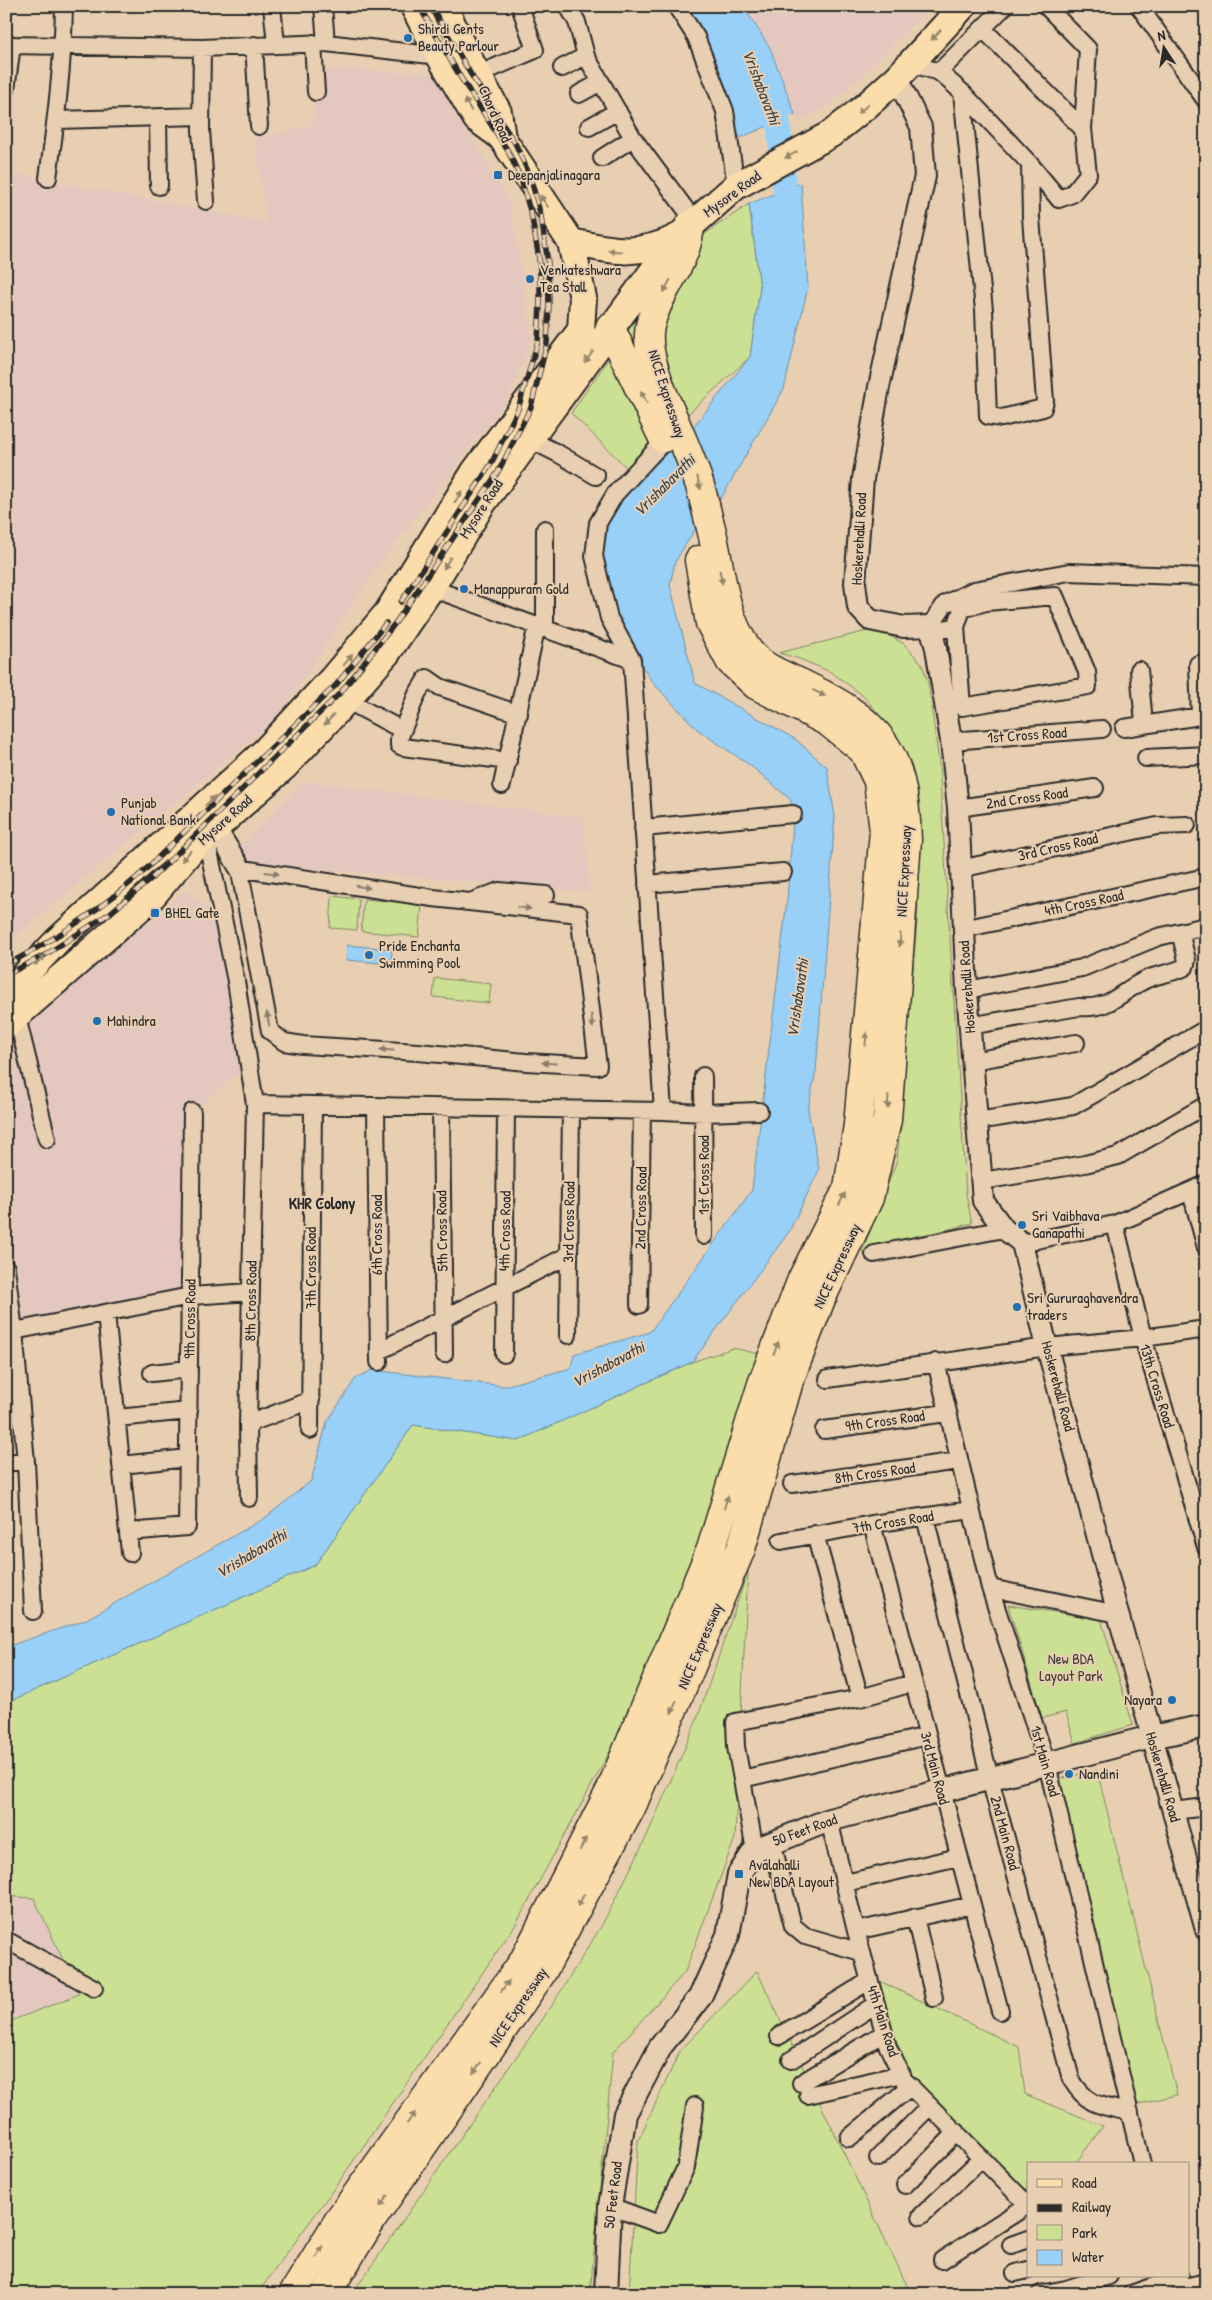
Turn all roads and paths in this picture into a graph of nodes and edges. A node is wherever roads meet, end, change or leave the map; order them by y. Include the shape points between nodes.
1 (64, 6) edge
2 (272, 6) edge
3 (323, 6) edge
4 (413, 6) edge
5 (444, 6) edge
6 (520, 6) edge
7 (568, 6) edge
8 (676, 6) edge
9 (963, 6) edge
10 (1005, 6) edge
11 (1046, 6) edge
12 (1139, 6) edge
13 (983, 29) junction
14 (320, 43) junction
15 (276, 44) junction
16 (9, 45) edge
17 (64, 45) junction
18 (254, 45) junction
19 (202, 48) junction
20 (451, 51) junction
21 (586, 56) junction
22 (562, 68) dead end
23 (903, 70) junction
24 (939, 72) junction
25 (477, 75) junction
26 (601, 82) junction
27 (6, 90) edge
28 (316, 92) dead end
29 (962, 92) junction
30 (579, 94) dead end
31 (1206, 101) edge
32 (618, 111) junction
33 (201, 116) junction
34 (158, 117) junction
35 (58, 120) junction
36 (259, 126) dead end
37 (589, 127) dead end
38 (1083, 129) junction
39 (502, 138) junction
40 (633, 138) junction
41 (602, 158) dead end
42 (1030, 164) junction
43 (48, 178) dead end
44 (746, 180) junction
45 (159, 186) dead end
46 (206, 201) dead end
47 (688, 228) junction
48 (571, 242) junction
49 (610, 327) junction
50 (529, 439) junction
51 (671, 444) junction
52 (596, 476) dead end
53 (546, 529) dead end
54 (703, 534) junction
55 (1206, 577) edge
56 (431, 588) junction
57 (541, 627) junction
58 (956, 627) junction
59 (931, 628) junction
60 (632, 660) junction
61 (1198, 664) dead end
62 (1139, 670) dead end
63 (346, 700) junction
64 (519, 714) junction
65 (1203, 716) edge
66 (1144, 723) junction
67 (1124, 728) dead end
68 (1102, 729) dead end
69 (402, 730) junction
70 (951, 740) junction
71 (1206, 755) edge
72 (1146, 758) dead end
73 (508, 761) junction
74 (502, 785) dead end
75 (1096, 788) dead end
76 (958, 808) junction
77 (793, 814) dead end
78 (1187, 825) dead end
79 (643, 828) junction
80 (212, 831) junction
81 (960, 869) junction
82 (782, 872) dead end
83 (1206, 877) edge
84 (647, 884) junction
85 (546, 895) dead end
86 (470, 902) junction
87 (1206, 926) edge
88 (963, 929) junction
89 (1180, 932) junction
90 (967, 990) junction
91 (10, 1012) edge
92 (969, 1026) junction
93 (1206, 1029) edge
94 (1076, 1043) dead end
95 (437, 1053) junction
96 (972, 1060) junction
97 (491, 1067) dead end
98 (703, 1076) dead end
99 (255, 1104) junction
100 (1206, 1105) edge
101 (313, 1106) junction
102 (376, 1107) junction
103 (441, 1108) junction
104 (506, 1109) junction
105 (571, 1110) junction
106 (642, 1111) junction
107 (662, 1111) junction
108 (759, 1111) dead end
109 (192, 1112) dead end
110 (705, 1114) junction
111 (977, 1122) junction
112 (47, 1139) dead end
113 (982, 1181) junction
114 (1206, 1184) edge
115 (1191, 1192) junction
116 (1115, 1224) junction
117 (1004, 1229) junction
118 (704, 1236) dead end
119 (1205, 1240) edge
120 (1022, 1243) junction
121 (874, 1254) dead end
122 (569, 1255) junction
123 (6, 1268) edge
124 (504, 1288) junction
125 (251, 1292) junction
126 (190, 1296) junction
127 (639, 1305) dead end
128 (106, 1313) junction
129 (444, 1319) junction
130 (1206, 1330) edge
131 (399, 1332) dead end
132 (378, 1333) junction
133 (568, 1335) dead end
134 (12, 1338) edge
135 (1143, 1338) junction
136 (1047, 1347) junction
137 (444, 1354) dead end
138 (504, 1354) dead end
139 (936, 1362) junction
140 (189, 1368) junction
141 (152, 1373) dead end
142 (828, 1379) dead end
143 (311, 1400) junction
144 (13, 1406) edge
145 (189, 1411) junction
146 (946, 1413) junction
147 (116, 1418) junction
148 (248, 1424) junction
149 (310, 1430) dead end
150 (824, 1430) dead end
151 (188, 1458) junction
152 (958, 1461) junction
153 (6, 1462) edge
154 (26, 1462) junction
155 (121, 1465) junction
156 (792, 1484) dead end
157 (249, 1498) dead end
158 (971, 1510) junction
159 (925, 1517) junction
160 (872, 1524) junction
161 (128, 1532) junction
162 (815, 1534) junction
163 (782, 1540) dead end
164 (1206, 1547) edge
165 (130, 1553) dead end
166 (990, 1588) junction
167 (33, 1611) dead end
168 (1118, 1614) junction
169 (913, 1683) junction
170 (860, 1698) junction
171 (1206, 1726) edge
172 (927, 1736) junction
173 (1151, 1737) junction
174 (1047, 1764) junction
175 (990, 1778) junction
176 (742, 1779) junction
177 (941, 1791) junction
178 (1206, 1807) edge
179 (1174, 1811) junction
180 (829, 1820) junction
181 (763, 1846) junction
182 (959, 1857) junction
183 (844, 1883) junction
184 (972, 1905) junction
185 (915, 1917) junction
186 (1206, 1930) edge
187 (856, 1931) junction
188 (6, 1940) edge
189 (861, 1952) junction
190 (870, 1981) junction
191 (94, 1988) dead end
192 (934, 1998) dead end
193 (876, 2004) junction
194 (1000, 2011) dead end
195 (884, 2033) junction
196 (779, 2036) dead end
197 (791, 2060) dead end
198 (906, 2080) junction
199 (695, 2106) dead end
200 (930, 2106) junction
201 (1130, 2112) junction
202 (957, 2132) junction
203 (849, 2138) dead end
204 (878, 2158) dead end
205 (982, 2158) junction
206 (1142, 2162) edge
207 (905, 2185) dead end
208 (1027, 2204) edge
209 (610, 2206) junction
210 (1027, 2206) edge
211 (921, 2216) dead end
212 (1027, 2239) edge
213 (1011, 2245) dead end
214 (942, 2260) dead end
215 (1102, 2278) edge
216 (1206, 2282) edge
217 (1183, 2283) edge
218 (293, 2293) edge
219 (326, 2294) edge
220 (606, 2294) edge
221 (1040, 2294) edge
222 (1131, 2294) edge

1 - 17 street
2 - 15 street
3 - 14 street
4 - 20 main road
5 - 20 highway, Chord Road
6 - 25 street via 535,50
7 - 21 street
8 - 44 street via 696,37 725,111
9 -> 23 highway, Mysore Road
10 - 13 street
11 - 38 street via 1088,49
12 - 31 street
13 - 24 street
13 - 38 street
14 - 15 street
14 - 20 street
14 - 28 street
15 - 18 street
16 - 17 street
16 - 27 street
17 - 19 street
17 - 35 street
18 - 19 street
18 - 36 street
19 - 33 street
20 - 25 highway, Chord Road
39 -> 20 main road via 476,119
21 - 22 street
21 - 26 street
23 - 24 street
23 -> 44 highway, Mysore Road via 866,106 826,136
23 - 59 street, Hoskerehalli Road via 921,127 926,176 877,396 863,479 855,583 858,607 870,620 904,627
24 - 29 street
25 - 39 highway, Chord Road via 498,112
26 - 30 street
26 - 32 street
29 - 42 street
29 - 42 street via 984,310 988,416 1002,418 1043,408 1045,401
32 - 37 street
32 - 40 street
33 - 34 street
33 - 46 street
34 - 35 street
34 - 45 street
35 - 43 street
38 - 42 street via 1088,174 1072,194 1059,199
48 -> 39 highway, Chord Road
40 - 41 street
40 - 47 street
44 - 47 highway, Mysore Road
47 -> 48 highway via 660,246 635,252 612,251
47 - 49 highway, Mysore Road
47 -> 51 highway, NICE Expressway via 689,239 683,257 650,327
91 -> 48 highway, Mysore Road via 58,940 265,751 332,680 388,612 479,465 581,330 584,298
49 -> 50 highway, Mysore Road
51 -> 49 highway, NICE Expressway
50 - 52 street
50 -> 56 highway, Mysore Road via 482,504
51 - 54 highway, NICE Expressway via 683,492
51 - 60 street via 615,494 598,523 594,556 600,583 610,618
53 - 57 street
218 -> 54 highway, NICE Expressway via 342,2215 523,1962 611,1789 711,1549 762,1384 802,1279 848,1188 858,1125 884,831 878,781 863,750 828,722 756,685 730,662 710,623
54 -> 219 highway, NICE Expressway via 729,614 746,648 768,668 838,701 872,726 894,760 906,803 907,840 885,1130 870,1198 821,1299 789,1381 741,1549 632,1806 541,1974 373,2218
55 - 59 street via 1069,572 974,590 945,604
56 - 57 street
56 - 63 highway, Mysore Road via 387,653
57 - 60 street
57 - 64 street
58 - 58 street via 962,707 1088,686 1087,672 1055,596 986,602 962,609
58 - 59 street
59 - 70 street, Hoskerehalli Road
60 - 79 street
61 - 65 street
62 - 66 street
63 - 69 street
63 -> 80 highway, Mysore Road via 285,766
64 - 69 street via 440,687 427,678 416,694
64 - 73 street
65 - 66 street
66 - 67 street
68 - 70 street, 1st Cross Road
69 - 73 street via 399,745 403,747
70 - 76 street, Hoskerehalli Road
71 - 72 street
73 - 74 street
75 - 76 street, 2nd Cross Road
76 - 81 street, Hoskerehalli Road
77 - 79 street
78 - 81 street, 3rd Cross Road via 1157,826
79 - 84 street
80 -> 86 street via 243,869
80 -> 91 highway, Mysore Road via 192,849 149,900
95 -> 80 street via 303,1046 284,1042 270,1031 240,872
80 - 99 street, 8th Cross Road
81 - 88 street, Hoskerehalli Road
82 - 84 street
83 - 88 street, 4th Cross Road
84 - 107 street
85 - 86 street via 499,891
86 -> 95 street via 579,914 598,1066
87 - 89 street
88 - 90 street, Hoskerehalli Road
89 - 90 street via 1158,937 1082,968
89 - 92 street via 1187,960 1185,967 1141,982 1107,1004 1094,1009 1079,1007
90 - 92 street, Hoskerehalli Road
91 - 112 street
92 - 96 street, Hoskerehalli Road
93 - 111 street via 1073,1106
94 - 96 street
95 - 97 street via 448,1065
96 - 111 street, Hoskerehalli Road
98 - 110 street, 1st Cross Road
99 - 101 street
99 - 125 street, 8th Cross Road
100 - 113 street via 1118,1156
101 - 102 street
101 - 143 street, 7th Cross Road
102 - 103 street
102 - 132 street, 6th Cross Road
103 - 104 street
103 - 129 street, 5th Cross Road
104 - 105 street
104 - 124 street, 4th Cross Road
105 - 106 street
105 - 122 street, 3rd Cross Road
106 - 107 street
106 - 127 street, 2nd Cross Road
107 - 110 street
108 - 110 street
109 - 126 street, 9th Cross Road
110 - 118 street, 1st Cross Road
111 - 113 street, Hoskerehalli Road
113 - 117 street, Hoskerehalli Road via 984,1201
114 - 115 street
115 - 116 street
115 - 119 street
116 - 120 street
116 - 135 street, 13th Cross Road
117 - 120 street, Hoskerehalli Road
117 - 121 street
120 - 136 street, Hoskerehalli Road
122 - 124 street
122 - 133 street, 3rd Cross Road
123 - 134 street
124 - 129 street
124 - 138 street, 4th Cross Road
125 - 126 street
125 - 148 street, 8th Cross Road
126 - 128 street
126 - 140 street, 9th Cross Road
128 - 134 street
128 - 147 street
129 - 132 street, 6th Cross Road via 379,1357
129 - 137 street, 5th Cross Road
130 - 135 street
131 - 132 street
134 - 144 street
135 - 136 street
135 - 164 street, 13th Cross Road
136 - 139 street
136 - 168 street, Hoskerehalli Road
139 - 142 street
139 - 146 street, 1st Main Road
140 - 141 street
140 - 145 street, 9th Cross Road
143 - 148 street
143 - 149 street, 7th Cross Road
144 - 154 street
145 - 147 street
145 - 151 street, 9th Cross Road
146 - 150 street, 9th Cross Road
146 - 152 street, 1st Main Road
147 - 155 street
148 - 157 street, 8th Cross Road
151 - 155 street
151 - 161 street, 9th Cross Road via 187,1527
152 - 156 street, 8th Cross Road
152 - 158 street, 1st Main Road
153 - 154 street
154 - 167 street
155 - 161 street
158 - 159 street, 7th Cross Road
158 - 166 street, 1st Main Road
159 - 160 street, 7th Cross Road
159 - 175 street, 2nd Main Road
160 - 162 street, 7th Cross Road
160 - 169 street, 3rd Main Road
161 - 165 street
162 - 163 street, 7th Cross Road
162 - 170 street
166 - 168 street
166 - 174 street, 1st Main Road
168 - 173 street, Hoskerehalli Road
169 - 170 street
169 - 172 street, 3rd Main Road
170 - 176 street via 735,1722
171 - 173 main road, 50 Feet Road
172 - 176 street
172 - 177 street, 3rd Main Road
173 - 174 main road, 50 Feet Road
173 - 179 street, Hoskerehalli Road
174 - 175 main road, 50 Feet Road
174 - 201 street, 1st Main Road
175 - 177 main road, 50 Feet Road
175 - 201 street, 2nd Main Road via 1071,2079 1080,2094 1093,2104
176 - 181 street
177 - 180 main road, 50 Feet Road
177 - 182 street, 3rd Main Road
178 - 179 street
179 - 186 street, Hoskerehalli Road
180 - 181 main road, 50 Feet Road
180 - 183 street, 4th Main Road
181 - 189 street via 793,1926 805,1936
181 - 209 main road, 50 Feet Road via 739,1874 728,1935 700,1997 661,2046 625,2114
182 - 183 street
182 - 184 street, 3rd Main Road
183 - 187 street, 4th Main Road
184 - 185 street
184 - 194 street, 3rd Main Road
185 - 187 street
185 - 192 street
187 - 189 street, 4th Main Road
188 - 191 street
189 - 190 street, 4th Main Road
190 - 193 street, 4th Main Road
190 - 196 street
193 - 195 street, 4th Main Road
193 - 197 street
195 - 198 street, 4th Main Road
195 - 198 street via 804,2089
198 - 200 street, 4th Main Road
198 - 203 street
199 - 209 street via 686,2167 659,2224
200 - 202 street, 4th Main Road
200 - 204 street
201 - 206 street, 1st Main Road
202 - 205 street, 4th Main Road
202 - 207 street
205 - 208 street, 4th Main Road
205 - 211 street
209 - 220 main road, 50 Feet Road
210 - 214 street
212 - 213 street
215 - 221 street
216 - 217 street
217 - 222 street

